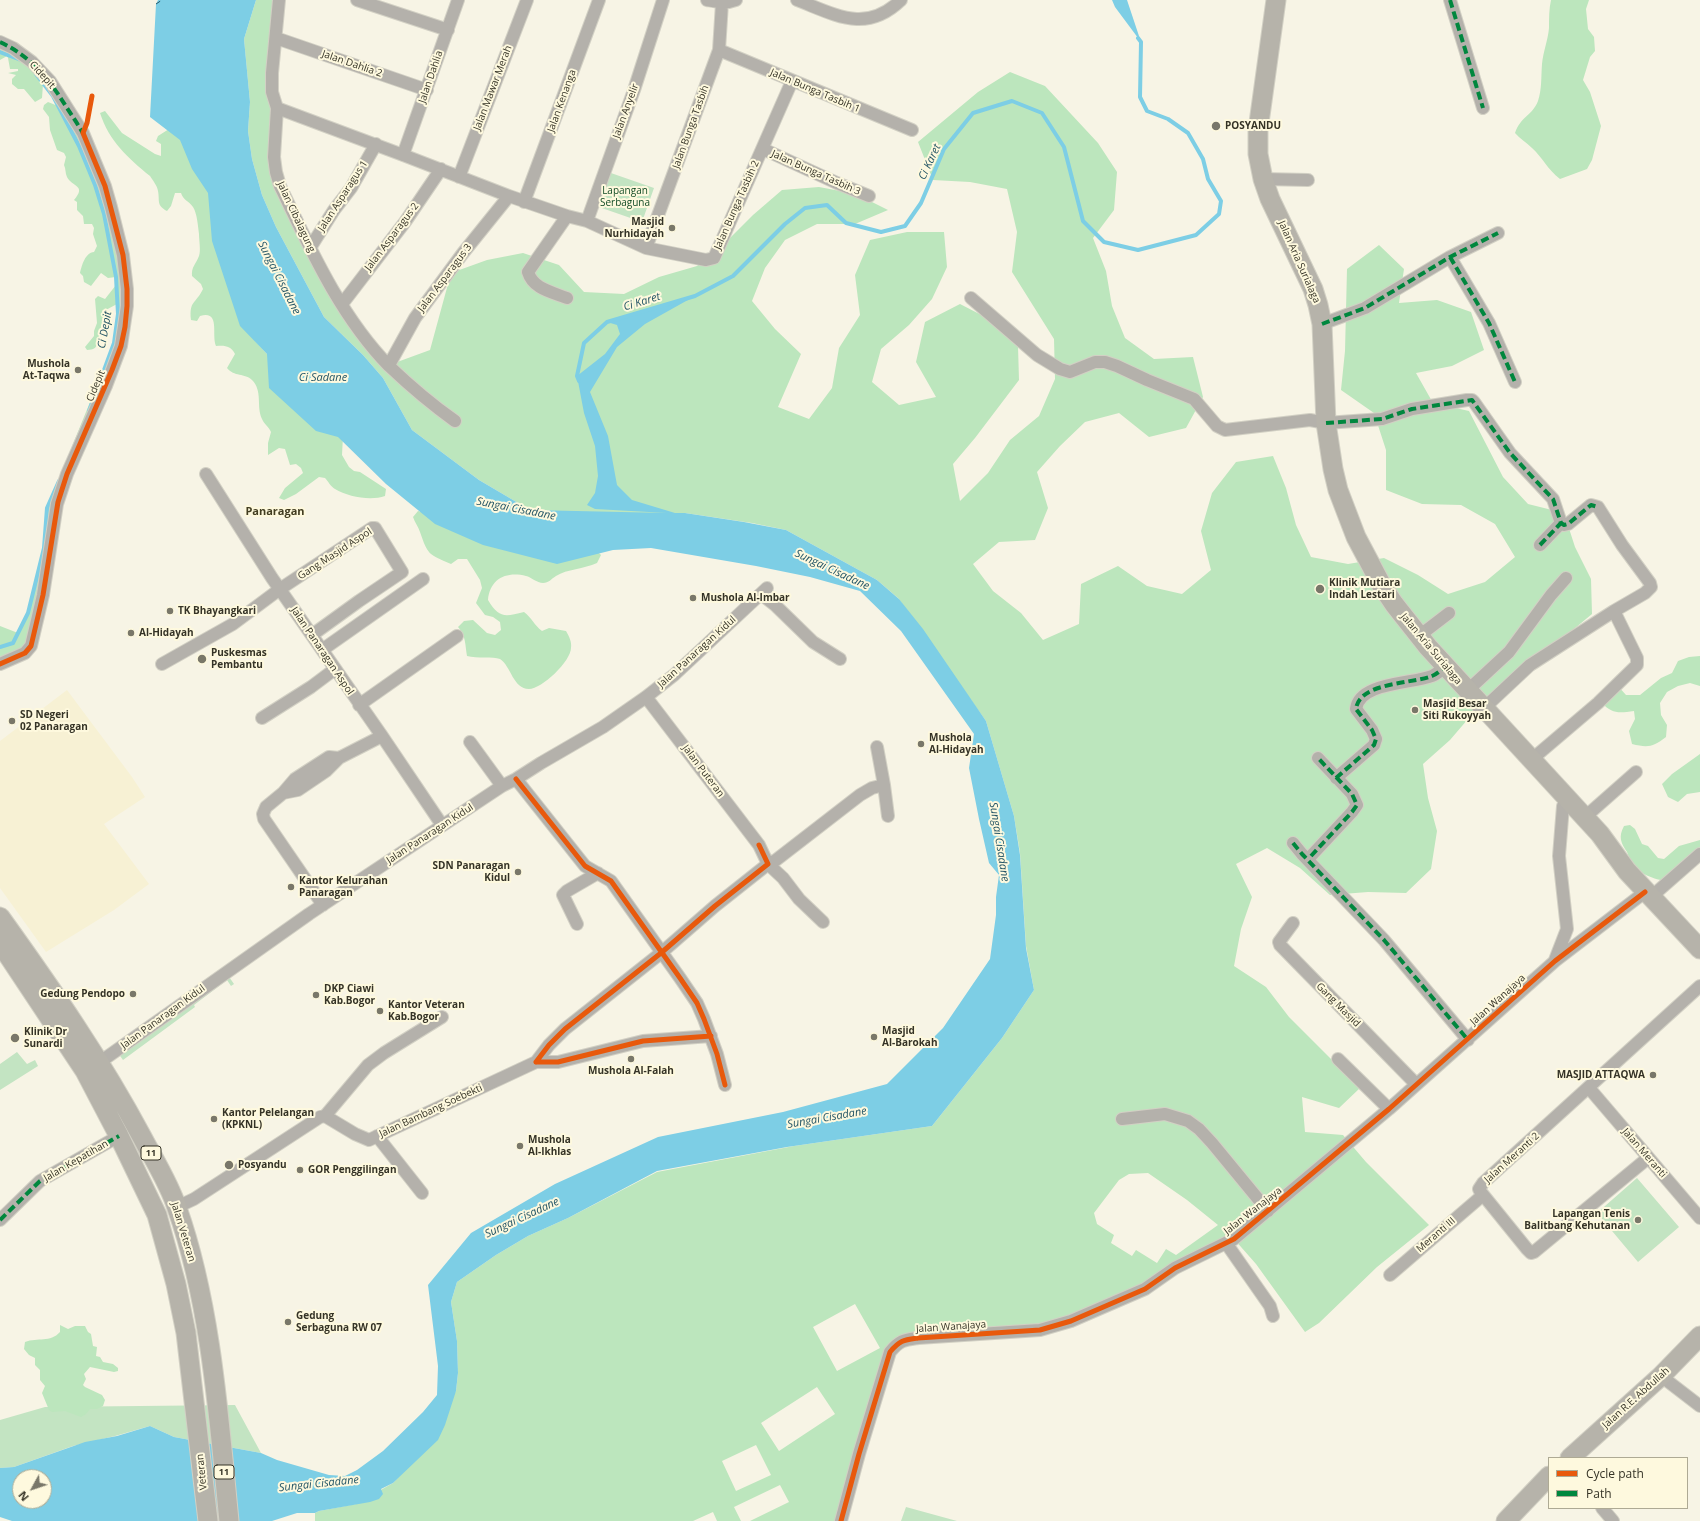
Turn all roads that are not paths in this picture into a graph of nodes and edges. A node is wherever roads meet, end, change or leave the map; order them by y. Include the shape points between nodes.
1 (280, 0) edge
2 (357, 0) edge
3 (458, 0) edge
4 (527, 0) edge
5 (599, 0) edge
6 (663, 0) edge
7 (707, 0) edge
8 (736, 0) edge
9 (797, 0) edge
10 (901, 0) edge
11 (1276, 0) edge
12 (1450, 0) edge
13 (722, 3) junction
14 (448, 30) junction
15 (276, 38) junction
16 (0, 42) edge
17 (719, 50) junction
18 (792, 81) junction
19 (427, 90) junction
20 (277, 108) junction
21 (1483, 108) dead end
22 (912, 130) dead end
23 (376, 144) junction
24 (763, 149) junction
25 (403, 155) junction
26 (441, 169) junction
27 (459, 177) junction
28 (1263, 179) junction
29 (1308, 180) dead end
30 (509, 196) junction
31 (869, 196) dead end
32 (524, 202) junction
33 (567, 216) junction
34 (587, 221) junction
35 (1498, 233) dead end
36 (310, 248) junction
37 (646, 248) junction
38 (1450, 257) junction
39 (567, 298) dead end
40 (971, 298) dead end
41 (342, 304) junction
42 (1322, 324) junction
43 (389, 365) junction
44 (1515, 382) dead end
45 (455, 421) dead end
46 (1326, 423) junction
47 (206, 474) dead end
48 (1561, 523) junction
49 (1540, 545) dead end
50 (1566, 578) dead end
51 (423, 579) dead end
52 (280, 589) junction
53 (1614, 611) junction
54 (1449, 612) dead end
55 (312, 635) junction
56 (457, 636) dead end
57 (1419, 636) junction
58 (322, 650) junction
59 (840, 659) dead end
60 (0, 664) edge
61 (162, 664) dead end
62 (1445, 667) junction
63 (335, 669) junction
64 (1467, 691) junction
65 (646, 697) junction
66 (359, 705) junction
67 (1484, 709) junction
68 (262, 718) dead end
69 (382, 736) junction
70 (470, 742) dead end
71 (877, 747) dead end
72 (1318, 758) dead end
73 (1531, 760) junction
74 (1636, 772) dead end
75 (1336, 778) junction
76 (516, 779) junction
77 (502, 786) junction
78 (884, 786) junction
79 (1568, 799) junction
80 (888, 816) dead end
81 (1585, 817) junction
82 (442, 825) junction
83 (1293, 843) dead end
84 (1700, 854) edge
85 (1311, 856) dead end
86 (768, 864) junction
87 (598, 873) junction
88 (1648, 894) junction
89 (323, 905) junction
90 (0, 917) edge
91 (823, 922) dead end
92 (576, 924) dead end
93 (1294, 924) dead end
94 (0, 943) edge
95 (1700, 948) edge
96 (661, 953) junction
97 (1555, 961) junction
98 (1700, 986) edge
99 (442, 1017) dead end
100 (711, 1036) junction
101 (1468, 1040) junction
102 (1338, 1059) dead end
103 (536, 1062) junction
104 (93, 1067) junction
105 (1416, 1084) junction
106 (725, 1085) dead end
107 (1589, 1088) junction
108 (1389, 1109) junction
109 (325, 1116) junction
110 (1122, 1119) dead end
111 (119, 1136) junction
112 (377, 1136) junction
113 (1648, 1158) junction
114 (422, 1193) dead end
115 (1483, 1195) junction
116 (177, 1207) junction
117 (1268, 1211) junction
118 (1700, 1218) edge
119 (0, 1220) edge
120 (1226, 1243) junction
121 (1390, 1275) dead end
122 (1273, 1316) dead end
123 (1700, 1336) edge
124 (1661, 1376) junction
125 (1700, 1406) edge
126 (197, 1424) joint
127 (1571, 1457) edge
128 (1548, 1477) edge
129 (1603, 1509) edge
130 (208, 1521) edge
131 (229, 1521) edge
132 (841, 1521) edge
133 (1506, 1521) edge
134 (1613, 1521) edge

1 - 15 street, Jalan Cibalagung
2 - 14 street
3 - 14 street, Jalan Dahlia
4 - 27 street, Jalan Mawar Merah
5 - 32 street, Jalan Kenanga
6 - 34 street, Jalan Anyelir
7 - 13 street
8 - 13 street
9 - 10 street via 856,20 884,13
11 - 28 main road, Jalan Aria Surialaga via 1258,130 1258,154
12 - 21 street
13 - 17 street, Jalan Bunga Tasbih
14 - 19 street, Jalan Dahlia
15 - 19 street, Jalan Dahlia 2
15 - 20 street, Jalan Cibalagung via 272,92
16 - 60 street, Cidepit via 32,62 50,82 83,133 111,206 123,255 127,289 126,320 121,346 67,474 58,504 43,595 28,649
17 - 18 street, Jalan Bunga Tasbih 1
17 - 37 street, Jalan Bunga Tasbih
18 - 22 street, Jalan Bunga Tasbih 1
18 - 24 street, Jalan Bunga Tasbih 2
19 - 25 street, Jalan Dahlia
20 - 23 street, Jalan Bunga Tasbih 2
20 - 36 street, Jalan Cibalagung via 274,157 276,172 280,186
23 - 25 street, Jalan Bunga Tasbih 2
23 - 36 street, Jalan Asparagus 1 via 351,188
24 - 31 street, Jalan Bunga Tasbih 3
24 - 37 street, Jalan Bunga Tasbih 2 via 714,258 706,260
25 - 26 street, Jalan Bunga Tasbih 2
26 - 27 street, Jalan Bunga Tasbih 2
26 - 41 street, Jalan Asparagus 2 via 405,222
27 - 30 street, Jalan Bunga Tasbih 2
28 - 29 street
28 - 42 main road, Jalan Aria Surialaga via 1313,289
30 - 32 street, Jalan Bunga Tasbih 2
30 - 43 street, Jalan Asparagus 3 via 415,318
32 - 33 street, Jalan Bunga Tasbih 2
33 - 34 street, Jalan Bunga Tasbih 2
33 - 39 street via 528,272 536,285
34 - 37 street, Jalan Bunga Tasbih 2
35 - 38 street
36 - 41 street, Jalan Cibalagung
38 - 42 street via 1365,308
38 - 44 street via 1489,323
40 - 46 street via 1037,355 1060,369 1070,372 1095,362 1116,366 1194,399 1217,426 1225,430 1310,420
41 - 43 street, Jalan Cibalagung
42 - 46 main road, Jalan Aria Surialaga
43 - 45 street, Jalan Cibalagung via 414,389
46 - 48 street via 1382,419 1412,409 1472,400 1510,453 1552,499
46 - 57 main road, Jalan Aria Surialaga via 1338,490 1353,531 1382,586
47 - 52 street, Jalan Panaragan Aspol
48 - 49 street
48 - 53 street via 1568,524 1591,505 1598,507 1650,583 1649,590
50 - 64 street via 1509,652
51 - 58 street
52 - 55 street, Jalan Panaragan Aspol
52 - 55 street, Gang Masjid Aspol via 375,528 402,572
52 - 61 street via 233,624
53 - 67 street via 1530,665
53 - 73 street via 1637,665 1598,703
54 - 57 street
55 - 58 street, Jalan Panaragan Aspol
56 - 66 street
57 - 62 main road, Jalan Aria Surialaga
58 - 63 street, Jalan Panaragan Aspol
59 - 65 street, Jalan Panaragan Kidul via 813,642 764,591 674,675
62 - 64 main road, Jalan Aria Surialaga
62 - 75 street via 1433,675 1376,689 1362,696 1356,709 1376,739 1374,745
63 - 66 street, Jalan Panaragan Aspol
63 - 68 street
64 - 67 main road, Jalan Aria Surialaga
65 - 76 street, Jalan Panaragan Kidul via 603,727
65 - 86 street, Jalan Puteran via 759,845
66 - 69 street, Jalan Panaragan Aspol
67 - 73 main road, Jalan Aria Surialaga
69 - 82 street, Jalan Panaragan Aspol
69 - 89 street via 339,758 329,757 295,779 263,814
70 - 77 street
71 - 78 street
72 - 75 street
73 - 79 main road, Jalan Aria Surialaga
74 - 81 street
75 - 85 street via 1352,794 1357,804
76 - 77 street, Jalan Panaragan Kidul
76 - 87 street via 585,866
77 - 82 street, Jalan Panaragan Kidul
78 - 80 street
78 - 86 street via 872,788 860,795
79 - 81 main road, Jalan Aria Surialaga
79 - 97 street via 1563,806 1560,856 1567,929
81 - 88 main road, Jalan Aria Surialaga via 1626,871
82 - 89 street, Jalan Panaragan Kidul
83 - 101 street via 1384,940
84 - 88 street, Jalan Wanajaya
86 - 91 street
86 - 96 street
87 - 92 street via 563,895
87 - 96 street via 611,881
88 - 95 main road, Jalan Aria Surialaga
88 - 97 street, Jalan Wanajaya
89 - 104 street, Jalan Panaragan Kidul
90 - 104 main road, Jalan Veteran / 11
93 - 105 street, Gang Masjid via 1279,942 1280,945
94 - 104 main road, Jalan Veteran / 11
96 - 100 street via 697,1003
96 - 103 street via 565,1029
97 - 101 street, Jalan Wanajaya
98 - 107 street, Jalan Meranti 2
99 - 109 street via 368,1065
100 - 103 street, Jalan Bambang Soebekti via 643,1041 558,1062
100 - 106 street
101 - 105 street, Jalan Wanajaya
102 - 108 street
103 - 112 street, Jalan Bambang Soebekti
104 - 111 main road, Jalan Veteran / 11
104 - 116 main road, Jalan Veteran / 11 via 157,1166
105 - 108 street, Jalan Wanajaya
107 - 113 street, Jalan Meranti
107 - 115 street, Jalan Meranti 2 via 1483,1183 1480,1189
108 - 117 street, Jalan Wanajaya
109 - 112 street, Jalan Bambang Soebekti via 362,1138 369,1140
109 - 116 street via 194,1199
110 - 117 street via 1165,1114 1188,1121 1212,1143
111 - 119 street, Jalan Kepatihan via 40,1181
111 - 126 main road, Jalan Veteran / 11 via 157,1215 176,1284 186,1333
112 - 114 street
113 - 115 street, Jalan Meranti 2 via 1531,1253
113 - 118 street, Jalan Meranti
115 - 121 street, Meranti III
116 - 131 main road, Jalan Veteran / 11 via 195,1271 207,1338
117 - 120 street, Jalan Wanajaya
120 - 122 street via 1270,1306
120 - 132 street, Jalan Wanajaya via 1175,1268 1145,1289 1071,1321 1040,1330 918,1338 903,1340 897,1344 890,1352
123 - 124 main road, Jalan R.E. Abdullah
124 - 125 street
124 - 127 main road, Jalan R.E. Abdullah
126 - 130 main road, Veteran / 11
128 - 133 main road
129 - 134 street

